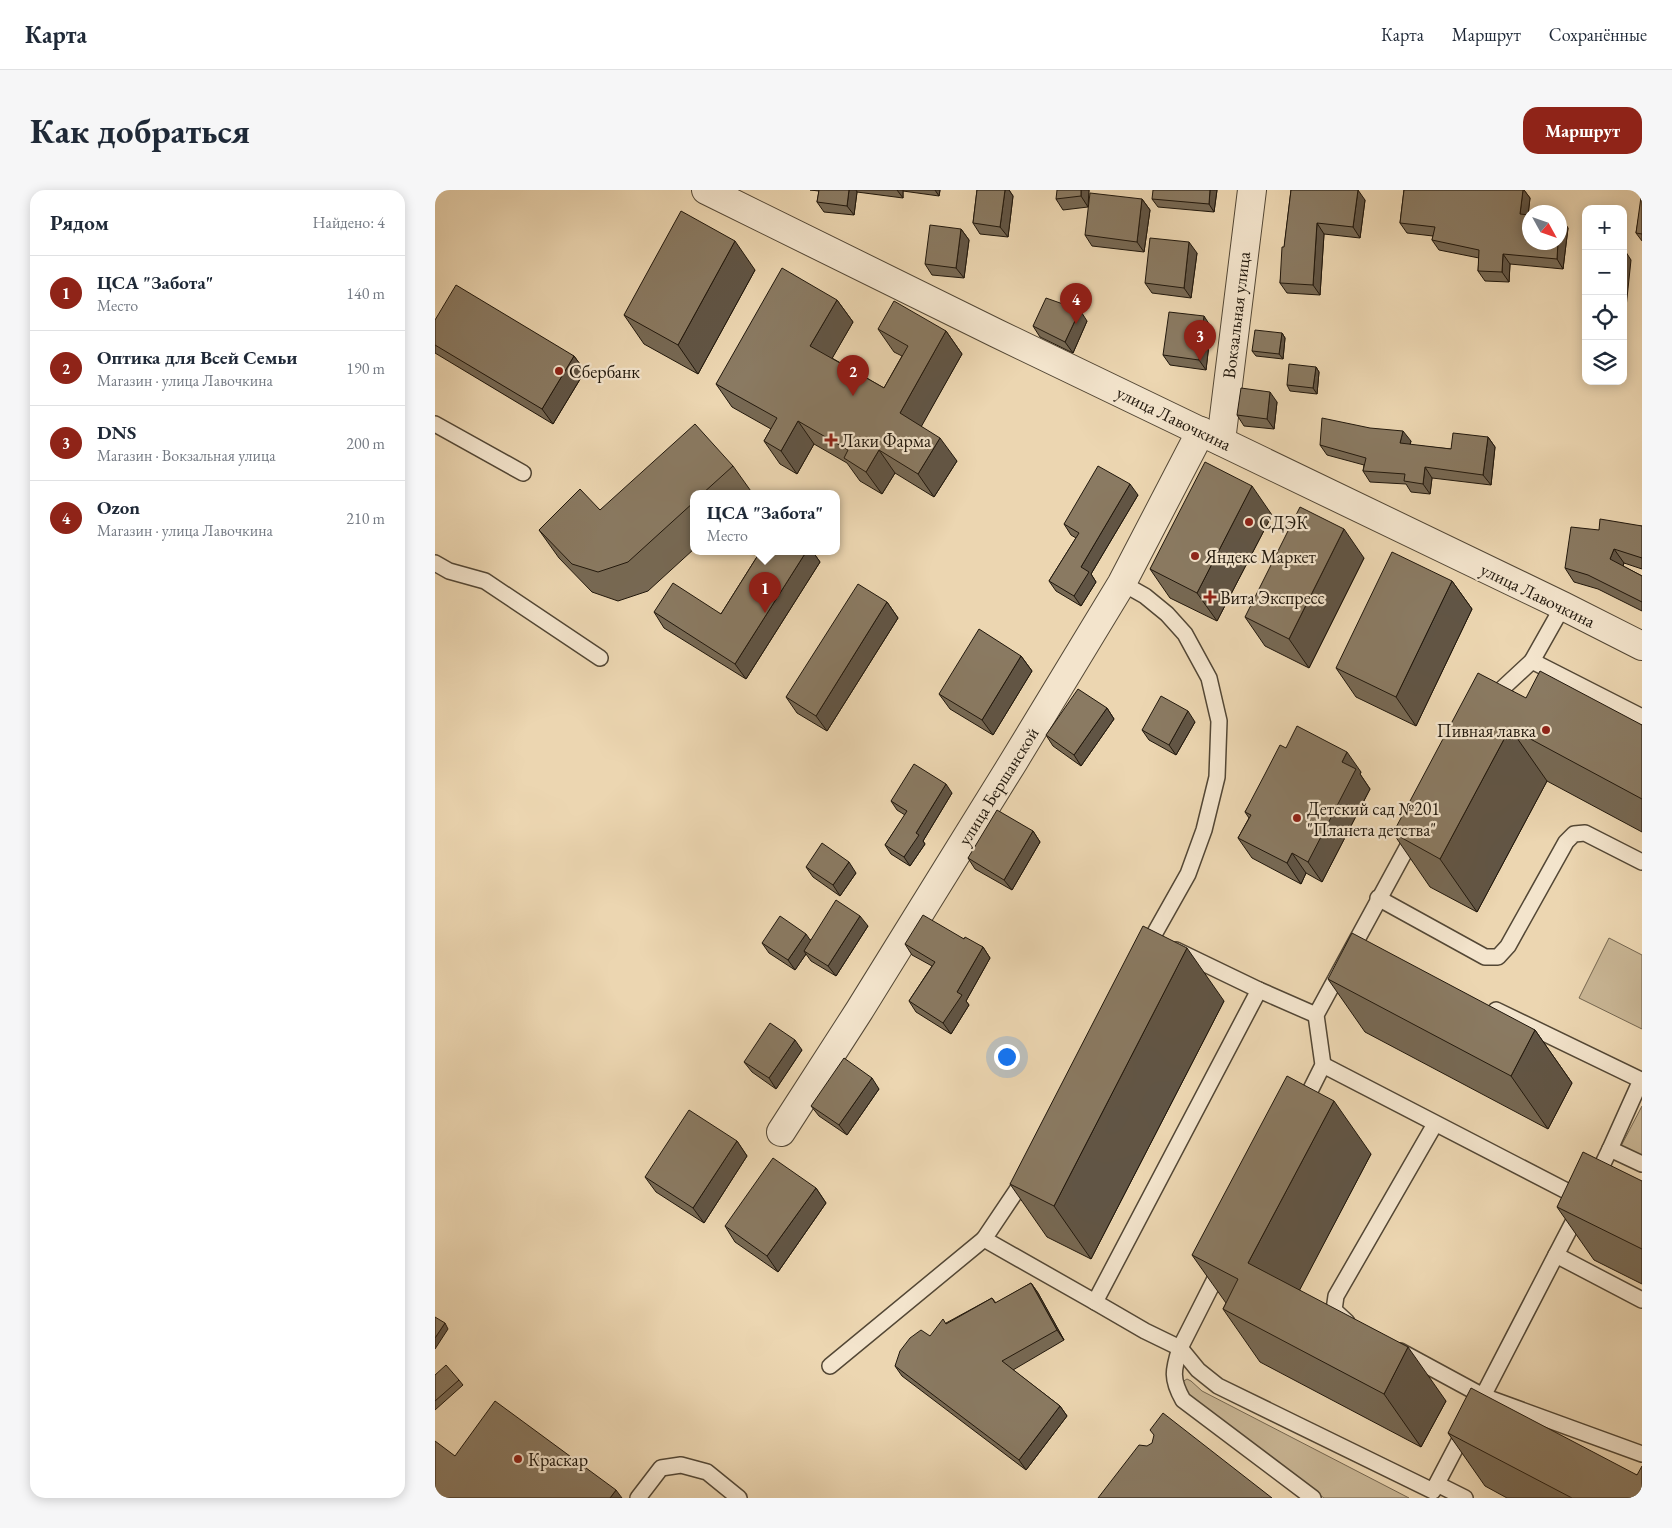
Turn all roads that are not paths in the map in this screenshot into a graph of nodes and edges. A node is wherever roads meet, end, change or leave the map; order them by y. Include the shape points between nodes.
1 (706, 190) edge
2 (1251, 190) edge
3 (435, 424) edge
4 (1211, 436) junction
5 (523, 473) dead end
6 (435, 563) edge
7 (1121, 583) junction
8 (1563, 606) junction
9 (1642, 646) edge
10 (600, 658) dead end
11 (1532, 661) junction
12 (1485, 708) edge
13 (1642, 717) edge
14 (1422, 821) edge
15 (1642, 862) edge
16 (1378, 898) junction
17 (1355, 942) junction
18 (1373, 950) edge
19 (1259, 990) junction
20 (1480, 1002) edge
21 (1316, 1014) junction
22 (1323, 1065) junction
23 (1642, 1080) edge
24 (1297, 1118) edge
25 (1435, 1124) junction
26 (781, 1132) dead end
27 (1610, 1149) junction
28 (1037, 1162) edge
29 (1642, 1164) edge
30 (1584, 1200) junction
31 (984, 1239) junction
32 (1229, 1251) edge
33 (1556, 1255) junction
34 (1642, 1300) edge
35 (1095, 1302) junction
36 (1361, 1330) edge
37 (1387, 1344) edge
38 (1180, 1348) junction
39 (830, 1366) dead end
40 (1483, 1396) junction
41 (1642, 1454) edge
42 (1433, 1491) edge
43 (638, 1498) edge
44 (739, 1498) edge
45 (1313, 1498) edge
46 (1465, 1498) edge

1 - 4 street, улица Лавочкина
2 - 4 street, Вокзальная улица
3 - 5 lane
4 - 7 street, улица Бершанской
4 - 8 street, улица Лавочкина
6 - 10 lane via 449,571 485,580
7 - 19 lane via 1145,596 1185,634 1209,678 1219,721 1217,776 1204,830 1188,874 1150,942
7 - 26 street, улица Бершанской via 1009,770
8 - 9 street, улица Лавочкина
8 - 11 lane
11 - 12 lane
11 - 13 lane
14 - 16 lane
15 - 16 lane via 1585,833 1574,834 1566,842 1508,946 1498,957 1485,957
16 - 17 lane
17 - 18 lane
17 - 21 lane
19 - 21 lane
19 - 35 lane
20 - 23 lane
21 - 22 lane
22 - 24 lane
22 - 25 lane
23 - 27 lane
25 - 30 lane
25 - 36 lane via 1336,1296 1334,1310 1343,1320
27 - 29 lane
27 - 30 lane
28 - 31 lane
30 - 33 lane
31 - 35 lane
31 - 39 lane
32 - 38 lane
33 - 34 lane
33 - 40 lane
35 - 38 lane
37 - 40 lane
38 - 42 lane via 1198,1370 1218,1386
38 - 45 lane via 1173,1370 1175,1386 1183,1400
40 - 41 lane
40 - 42 lane
42 - 46 lane
43 - 44 lane via 661,1468 681,1465 707,1472

